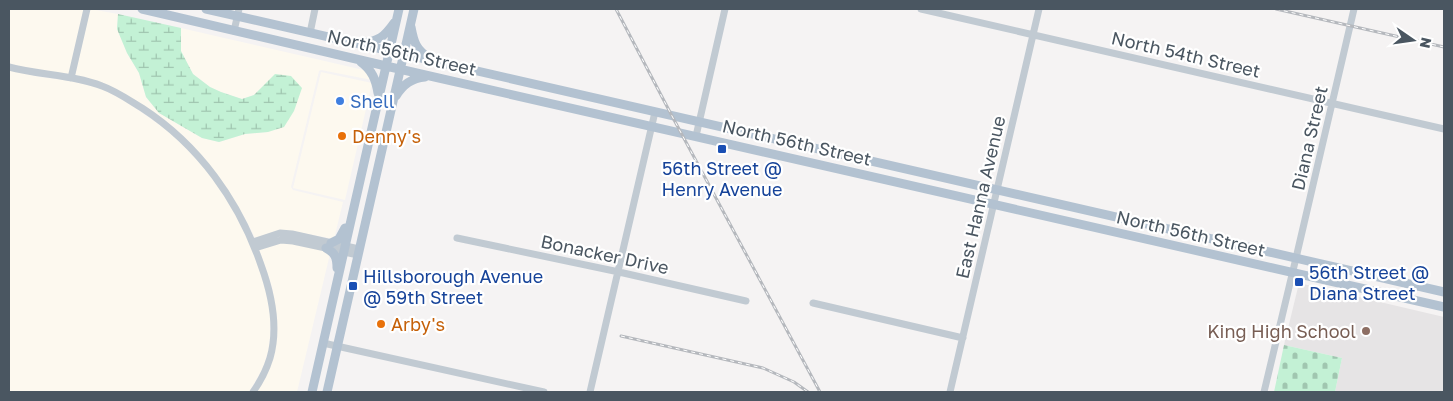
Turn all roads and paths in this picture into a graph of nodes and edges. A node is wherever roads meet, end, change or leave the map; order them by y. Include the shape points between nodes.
1 (87, 9) edge
2 (142, 9) edge
3 (206, 9) edge
4 (315, 9) edge
5 (399, 9) edge
6 (414, 9) edge
7 (725, 9) edge
8 (921, 9) edge
9 (1039, 9) edge
10 (1354, 9) edge
11 (239, 12) edge
12 (396, 19) junction
13 (410, 23) junction
14 (234, 31) junction
15 (310, 33) junction
16 (1033, 35) junction
17 (357, 43) junction
18 (389, 51) junction
19 (404, 54) junction
20 (357, 59) junction
21 (433, 61) junction
22 (386, 66) junction
23 (9, 67) edge
24 (400, 69) junction
25 (432, 76) junction
26 (72, 78) junction
27 (378, 98) junction
28 (393, 100) junction
29 (1332, 103) junction
30 (655, 112) junction
31 (699, 122) junction
32 (652, 126) junction
33 (1444, 129) edge
34 (696, 136) junction
35 (849, 156) junction
36 (846, 170) junction
37 (997, 190) junction
38 (994, 204) junction
39 (354, 207) junction
40 (1111, 216) junction
41 (1108, 230) junction
42 (457, 238) dead end
43 (254, 245) junction
44 (328, 246) junction
45 (344, 249) junction
46 (358, 252) junction
47 (1296, 258) junction
48 (618, 272) junction
49 (1293, 273) junction
50 (336, 283) junction
51 (1442, 291) edge
52 (746, 301) dead end
53 (812, 303) dead end
54 (1440, 306) edge
55 (963, 338) junction
56 (323, 343) junction
57 (337, 346) junction
58 (253, 392) edge
59 (312, 392) edge
60 (327, 392) edge
61 (544, 392) edge
62 (590, 392) edge
63 (950, 392) edge
64 (1264, 392) edge

1 - 26 street
2 - 14 main road, North 56th Street
3 - 11 main road, North 56th Street
4 - 15 street
5 - 12 main road
6 - 13 main road
7 - 31 street
8 - 16 street, North 54th Street
9 - 16 street, East Hanna Avenue
10 - 29 street, Diana Street
11 - 14 street
11 - 15 main road, North 56th Street
12 - 17 main road via 379,39
12 - 18 main road
13 - 19 main road
13 - 21 main road via 420,51
14 - 20 main road, North 56th Street
15 - 17 main road, North 56th Street
16 - 29 street, North 54th Street
16 - 37 street, East Hanna Avenue
17 - 18 main road, North 56th Street
18 - 19 main road, North 56th Street
18 - 22 main road
19 - 21 main road, North 56th Street
19 - 24 main road
20 - 22 main road, North 56th Street
20 - 27 main road via 373,74
21 - 30 main road, North 56th Street
22 - 24 main road, North 56th Street
22 - 27 main road
23 - 26 street
24 - 25 main road, North 56th Street
24 - 28 main road
25 - 28 main road via 409,81
25 - 32 main road, North 56th Street
26 - 43 street via 101,85 126,98 190,146 220,182 244,221
27 - 39 main road
28 - 46 main road
29 - 33 street, North 54th Street
29 - 47 street, Diana Street
30 - 31 main road, North 56th Street
30 - 32 street
31 - 34 street
31 - 35 main road, North 56th Street
32 - 34 main road, North 56th Street
32 - 48 street
34 - 36 main road, North 56th Street
35 - 36 main road
35 - 37 main road, North 56th Street
36 - 38 main road, North 56th Street
37 - 38 street, East Hanna Avenue
37 - 40 main road, North 56th Street
38 - 41 main road, North 56th Street
38 - 55 street, East Hanna Avenue
39 - 44 main road via 343,234
39 - 45 main road
40 - 41 main road
40 - 47 main road, North 56th Street
41 - 49 main road, North 56th Street
42 - 48 street, Bonacker Drive
43 - 44 street via 280,233
43 - 58 street via 272,298 274,327 270,360
44 - 45 street
44 - 50 main road via 337,258
45 - 46 street
45 - 50 main road
46 - 57 main road
47 - 49 street, Diana Street
47 - 51 main road, North 56th Street
48 - 52 street, Bonacker Drive
48 - 62 street
49 - 54 main road, North 56th Street
49 - 64 street, Diana Street
50 - 56 main road
51 - 54 main road
53 - 55 street
55 - 63 street, East Hanna Avenue
56 - 57 street
56 - 59 main road
57 - 60 main road
57 - 61 street

